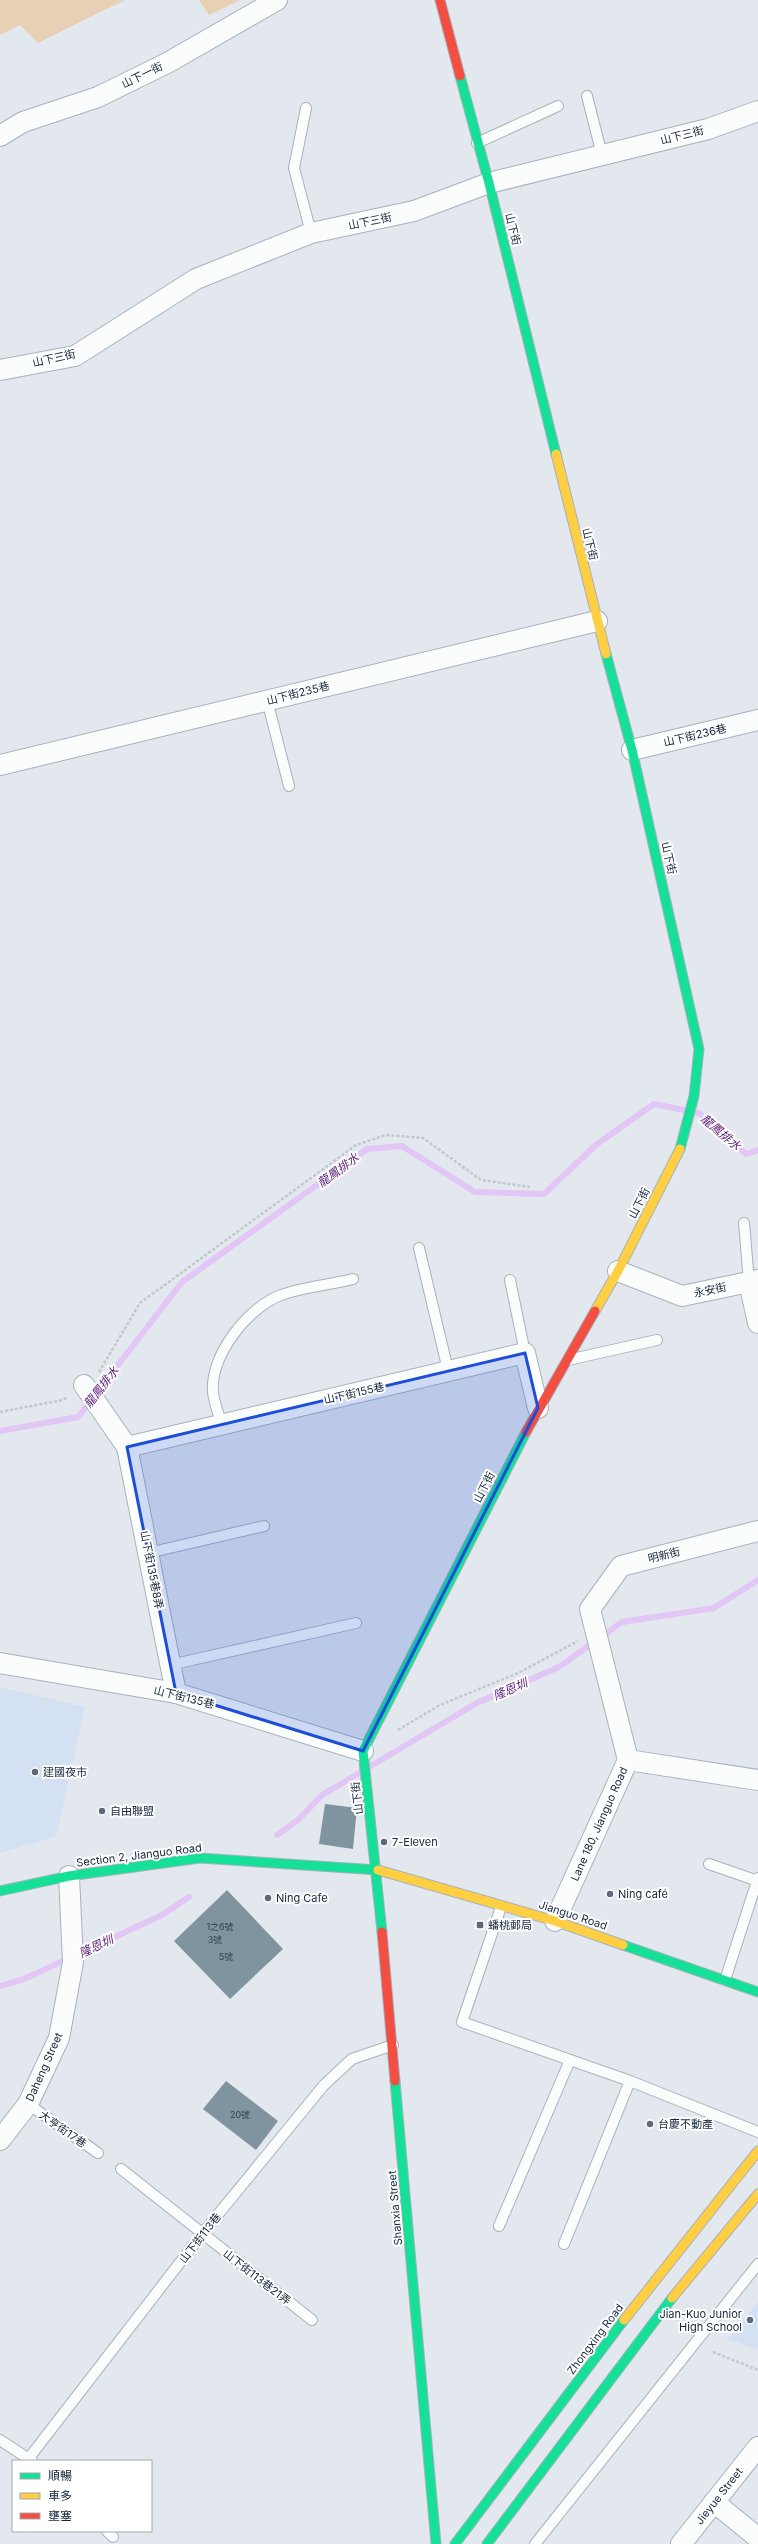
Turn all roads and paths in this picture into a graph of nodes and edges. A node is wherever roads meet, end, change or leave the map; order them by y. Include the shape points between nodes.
1 (277, 0) edge
2 (440, 0) edge
3 (587, 96) dead end
4 (558, 106) dead end
5 (306, 108) dead end
6 (758, 111) edge
7 (0, 136) edge
8 (477, 143) junction
9 (602, 155) junction
10 (490, 183) junction
11 (311, 234) junction
12 (0, 370) edge
13 (597, 621) junction
14 (267, 700) junction
15 (758, 720) edge
16 (632, 750) junction
17 (0, 765) edge
18 (289, 786) dead end
19 (530, 1187) dead end
20 (744, 1222) dead end
21 (419, 1248) dead end
22 (618, 1271) junction
23 (352, 1280) dead end
24 (510, 1280) dead end
25 (753, 1281) edge
26 (758, 1323) edge
27 (657, 1340) dead end
28 (525, 1353) junction
29 (566, 1361) junction
30 (448, 1370) junction
31 (86, 1388) junction
32 (538, 1408) junction
33 (0, 1412) edge
34 (222, 1425) junction
35 (127, 1448) junction
36 (264, 1526) dead end
37 (758, 1531) edge
38 (148, 1553) junction
39 (590, 1609) joint
40 (356, 1623) dead end
41 (598, 1640) junction
42 (0, 1663) edge
43 (170, 1666) junction
44 (176, 1693) junction
45 (395, 1732) dead end
46 (364, 1755) junction
47 (628, 1760) junction
48 (758, 1780) edge
49 (709, 1864) dead end
50 (377, 1870) junction
51 (68, 1876) junction
52 (758, 1880) edge
53 (0, 1890) edge
54 (501, 1906) junction
55 (555, 1921) junction
56 (725, 1980) junction
57 (758, 1992) edge
58 (393, 2045) junction
59 (570, 2060) junction
60 (630, 2081) junction
61 (28, 2104) junction
62 (758, 2132) edge
63 (0, 2140) edge
64 (758, 2151) edge
65 (98, 2153) dead end
66 (121, 2168) dead end
67 (758, 2194) edge
68 (500, 2226) dead end
69 (202, 2234) junction
70 (564, 2244) dead end
71 (758, 2264) edge
72 (312, 2320) dead end
73 (713, 2352) dead end
74 (758, 2370) edge
75 (0, 2440) edge
76 (758, 2447) edge
77 (30, 2459) edge
78 (714, 2502) junction
79 (758, 2538) edge
80 (436, 2544) edge
81 (455, 2544) edge
82 (487, 2544) edge
83 (535, 2544) edge
84 (681, 2544) edge

1 - 7 street, 山下一街 via 169,62 98,97 23,122
2 - 8 street, 山下街
3 - 9 lane
4 - 8 lane
5 - 11 lane via 294,168
6 - 9 street, 山下三街 via 708,129
8 - 10 street, 山下街
9 - 10 street, 山下三街
10 - 11 street, 山下三街 via 414,211
10 - 13 street, 山下街
11 - 12 street, 山下三街 via 196,279 75,356
13 - 14 street, 山下街235巷
13 - 16 street, 山下街
14 - 17 street, 山下街235巷
14 - 18 lane
15 - 16 street, 山下街236巷
16 - 22 street, 山下街 via 699,1049 687,1132
19 - 31 path via 481,1180 423,1138 386,1135 356,1145 140,1303 95,1378
20 - 25 lane
21 - 30 lane
22 - 25 street, 永安街 via 682,1296
22 - 29 street, 山下街
23 - 34 lane via 280,1296 263,1306 234,1332 217,1359 213,1392
24 - 28 lane
25 - 26 street
27 - 29 lane
28 - 30 street, 山下街155巷
28 - 32 street
29 - 32 street, 山下街
30 - 34 street, 山下街155巷
31 - 33 path via 63,1400
31 - 35 street
32 - 46 street, 山下街
34 - 35 street, 山下街155巷
35 - 38 street, 山下街135巷8弄
36 - 38 lane
37 - 39 street, 明新街 via 621,1566
38 - 43 street, 山下街135巷8弄
39 - 41 street, Lane 180, Jianguo Road
40 - 43 lane
41 - 45 path via 440,1705
41 - 47 street, Lane 180, Jianguo Road
42 - 44 street, 山下街135巷
43 - 44 street, 山下街135巷8弄
44 - 46 street, 山下街135巷
46 - 50 street, 山下街
47 - 48 street
47 - 55 street, Lane 180, Jianguo Road
49 - 52 lane
50 - 51 street, Section 2, Jianguo Road via 200,1858
50 - 54 street, Jianguo Road
50 - 58 street, Shanxia Street
51 - 53 street, Section 2, Jianguo Road
51 - 61 street, Daheng Street via 73,1955 59,2038
52 - 56 lane
54 - 55 street, Jianguo Road
54 - 59 lane via 462,2022
55 - 56 street, Jianguo Road
56 - 57 street, Jianguo Road
58 - 69 lane, 山下街113巷 via 352,2059 324,2085
58 - 80 street, Shanxia Street
59 - 60 lane
59 - 68 lane
60 - 62 lane
60 - 70 lane
61 - 63 street, Daheng Street
61 - 65 lane, 大亨街17巷
64 - 81 street, Zhongxing Road via 641,2297
66 - 69 lane, 山下街113巷21弄
67 - 82 street via 653,2321
69 - 72 lane, 山下街113巷21弄
69 - 77 lane, 山下街113巷
71 - 83 lane
73 - 74 path
75 - 77 lane
76 - 78 street, Jieyue Street
78 - 79 street
78 - 84 street, Jieyue Street

